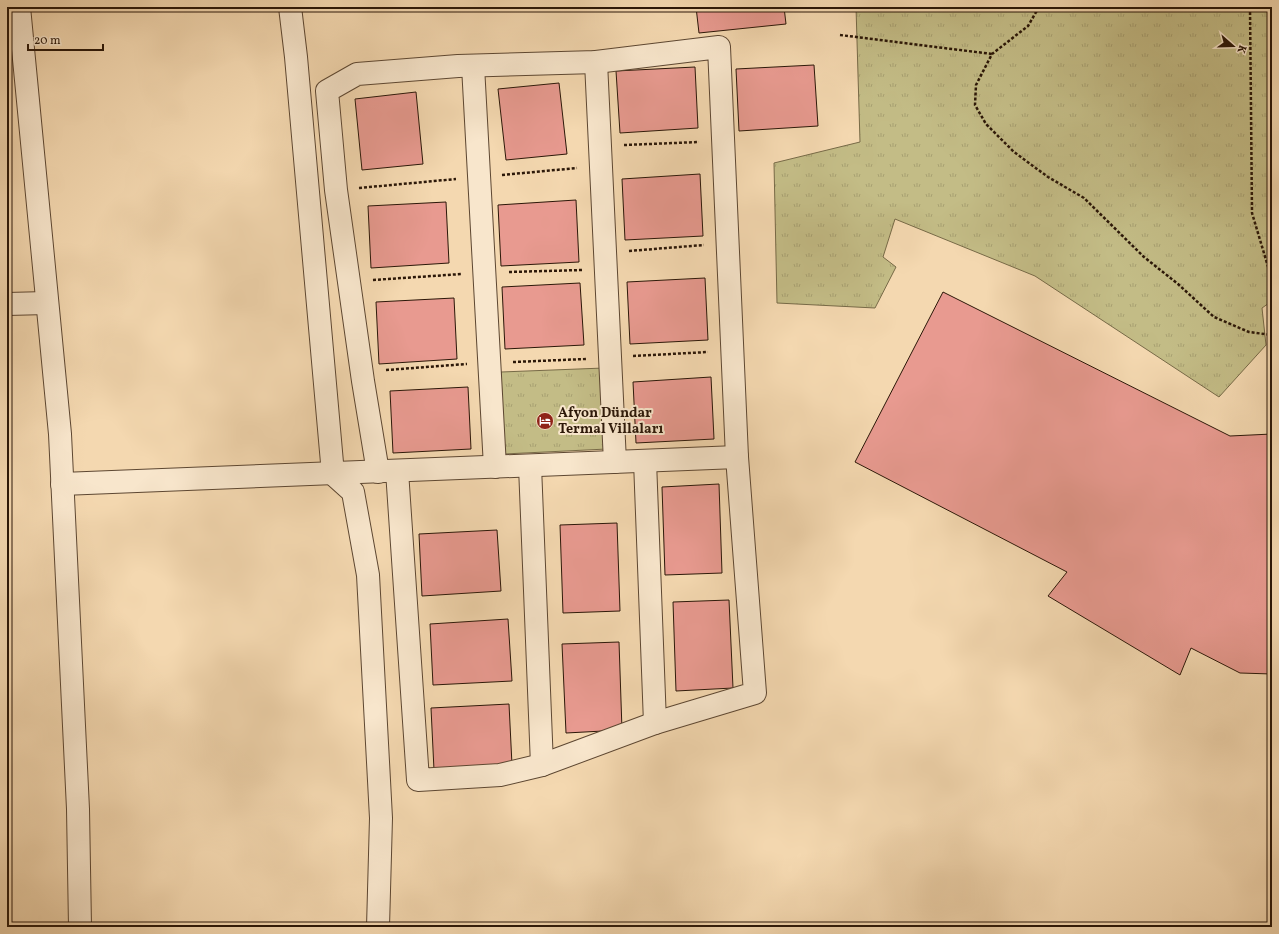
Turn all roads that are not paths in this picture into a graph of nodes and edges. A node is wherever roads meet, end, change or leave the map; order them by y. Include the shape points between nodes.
1 (19, 7) edge
2 (290, 7) edge
3 (596, 62) junction
4 (473, 66) junction
5 (47, 303) junction
6 (7, 304) edge
7 (737, 457) junction
8 (645, 461) junction
9 (615, 462) junction
10 (530, 466) junction
11 (495, 467) junction
12 (387, 471) junction
13 (333, 474) junction
14 (62, 484) junction
15 (655, 723) junction
16 (542, 765) junction
17 (80, 927) edge
18 (378, 927) edge

1 - 5 street
2 - 13 street
3 - 4 street
3 - 7 street via 720,47
3 - 9 street
4 - 11 street
4 - 12 street via 357,74 327,91 336,190 363,381
5 - 6 street
5 - 14 street via 60,434
7 - 8 street
7 - 15 street via 755,693
8 - 9 street
8 - 15 street
9 - 10 street
10 - 11 street
10 - 16 street
11 - 12 street
12 - 13 street
12 - 16 street via 418,780 500,774
13 - 14 street
13 - 18 street via 353,492 368,575 381,818
14 - 17 street via 78,809
15 - 16 street

